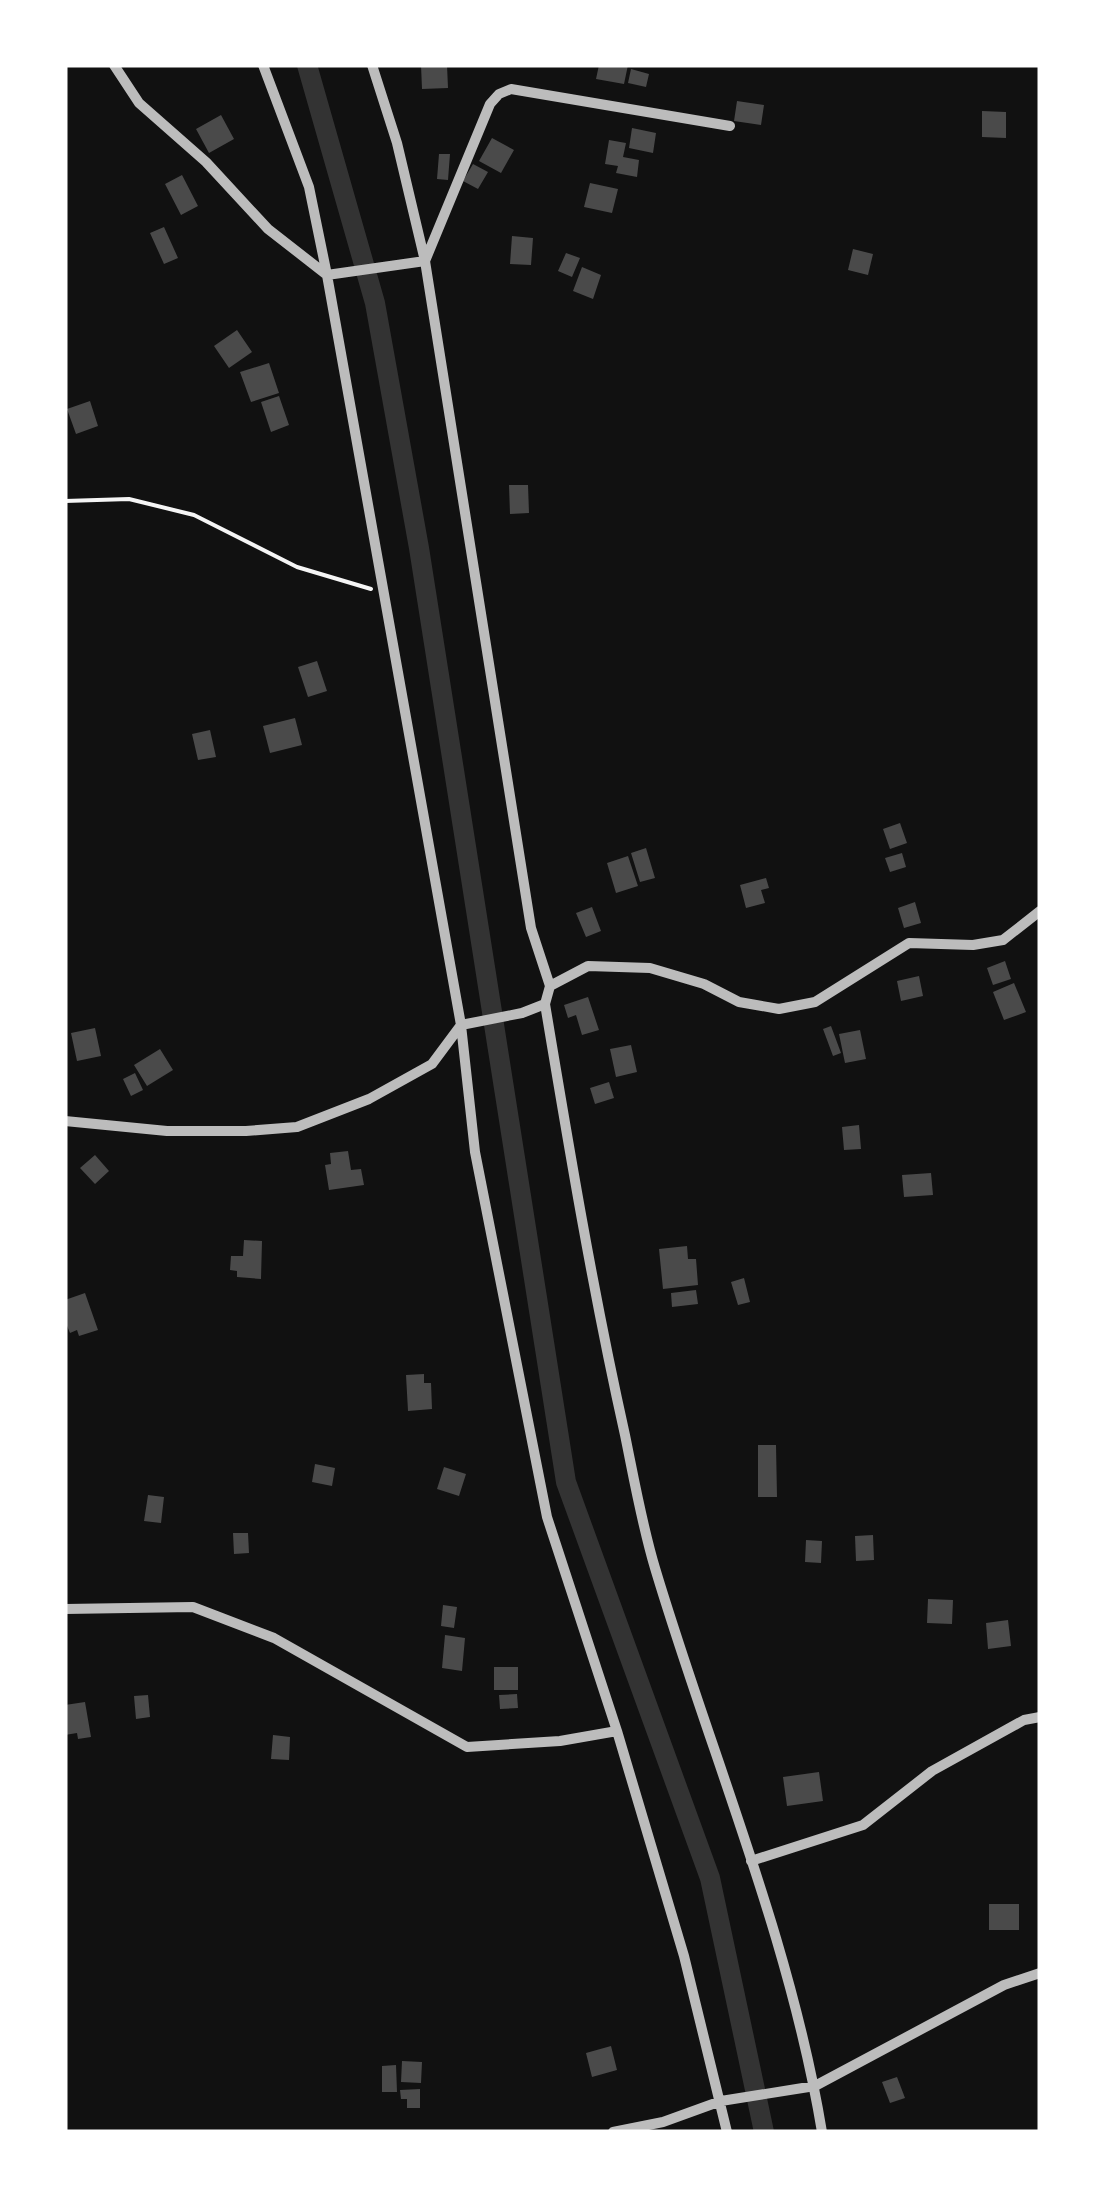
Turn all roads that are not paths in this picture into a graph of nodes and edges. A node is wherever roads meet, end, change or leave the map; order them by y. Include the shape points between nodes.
1 (114, 65) edge
2 (263, 65) edge
3 (372, 65) edge
4 (730, 126) dead end
5 (425, 262) junction
6 (327, 276) junction
7 (1040, 911) edge
8 (550, 986) junction
9 (544, 1004) junction
10 (461, 1024) junction
11 (65, 1122) edge
12 (65, 1609) edge
13 (1040, 1716) edge
14 (617, 1731) junction
15 (751, 1861) junction
16 (1040, 1973) edge
17 (815, 2086) junction
18 (721, 2101) junction
19 (613, 2132) edge
20 (727, 2132) edge
21 (822, 2132) edge

1 - 6 street via 139,103 268,229
2 - 6 street via 309,187
3 - 5 street
4 - 5 street via 511,89 498,94
5 - 6 street
5 - 8 street via 531,928
6 - 10 street
7 - 8 street via 1003,940 909,943 815,1002 779,1008 740,1002 650,968 588,966
8 - 9 street
9 - 10 street
9 - 15 street via 598,1315 654,1564
10 - 11 street via 432,1064 298,1127 167,1131
10 - 14 street via 475,1152 547,1518
12 - 14 street via 192,1608 274,1638 467,1747
13 - 15 street via 932,1771 863,1826
14 - 18 street
15 - 17 street
16 - 17 street via 1004,1985
17 - 18 street
17 - 21 street
18 - 19 street
18 - 20 street

